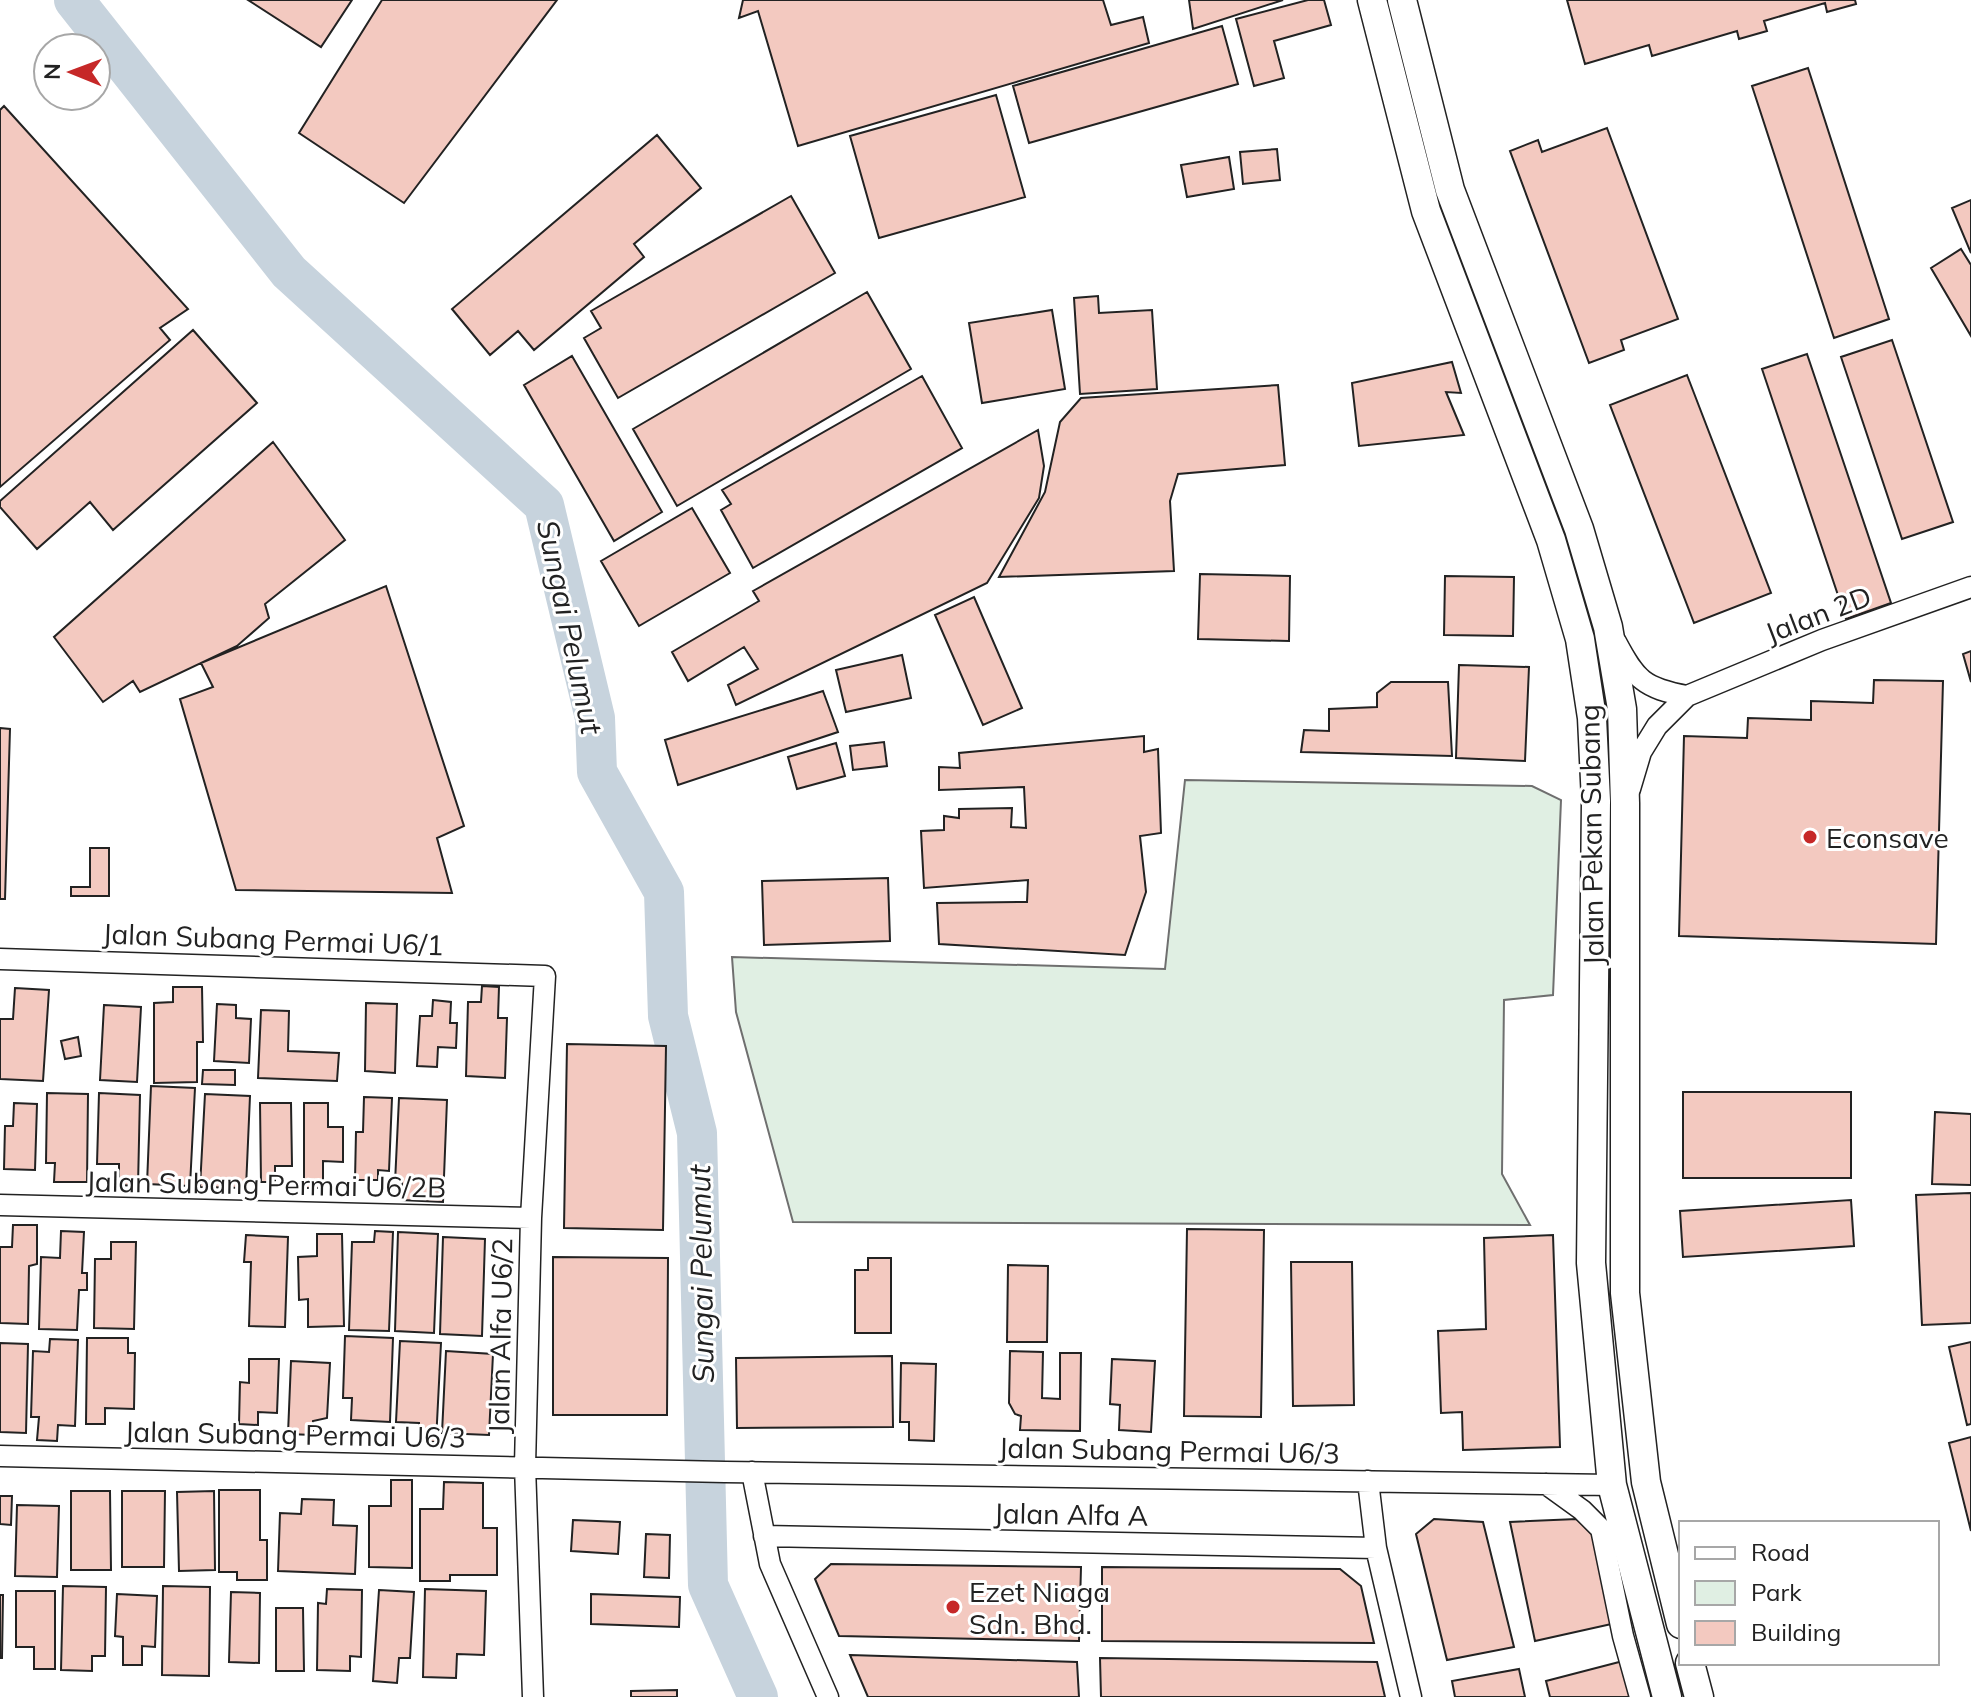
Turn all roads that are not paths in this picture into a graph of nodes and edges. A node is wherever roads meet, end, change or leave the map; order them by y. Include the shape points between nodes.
1 (1372, 0) edge
2 (1402, 0) edge
3 (1971, 587) edge
4 (1608, 627) junction
5 (1687, 696) junction
6 (1625, 803) junction
7 (0, 959) edge
8 (545, 976) joint
9 (0, 1205) edge
10 (531, 1218) junction
11 (0, 1456) edge
12 (525, 1466) junction
13 (752, 1472) junction
14 (1368, 1481) junction
15 (1544, 1483) junction
16 (1612, 1485) junction
17 (764, 1536) junction
18 (1376, 1548) junction
19 (1679, 1616) edge
20 (1691, 1665) edge
21 (533, 1697) edge
22 (828, 1697) edge
23 (1411, 1697) edge
24 (1640, 1697) edge
25 (1667, 1697) edge
26 (1699, 1697) edge

1 - 16 main road, Jalan Pekan Subang via 1426,211 1551,540 1582,655 1596,801 1591,1263
2 - 4 main road, Jalan Pekan Subang via 1450,190 1579,529
3 - 5 street, Jalan 2D
4 - 5 street via 1633,673 1654,690
4 - 6 main road, Jalan Pekan Subang via 1622,709
5 - 6 street, Jalan 2D via 1657,726 1641,752
6 - 19 main road, Jalan Pekan Subang via 1625,1293 1646,1482
7 - 8 street, Jalan Subang Permai U6/1
8 - 10 street, Jalan Alfa U6/2
9 - 10 street, Jalan Subang Permai U6/2B
10 - 12 street, Jalan Alfa U6/2
11 - 12 street, Jalan Subang Permai U6/3
12 - 13 street, Jalan Subang Permai U6/3
12 - 21 street, Jalan Alfa U6/2
13 - 14 street, Jalan Subang Permai U6/3
13 - 17 street
14 - 15 street, Jalan Subang Permai U6/3
14 - 18 street
15 - 16 street, Jalan Subang Permai U6/3
15 - 24 street via 1601,1529
16 - 25 main road, Jalan Pekan Subang
17 - 18 street, Jalan Alfa A
17 - 22 street via 770,1564
18 - 23 street
20 - 26 main road

